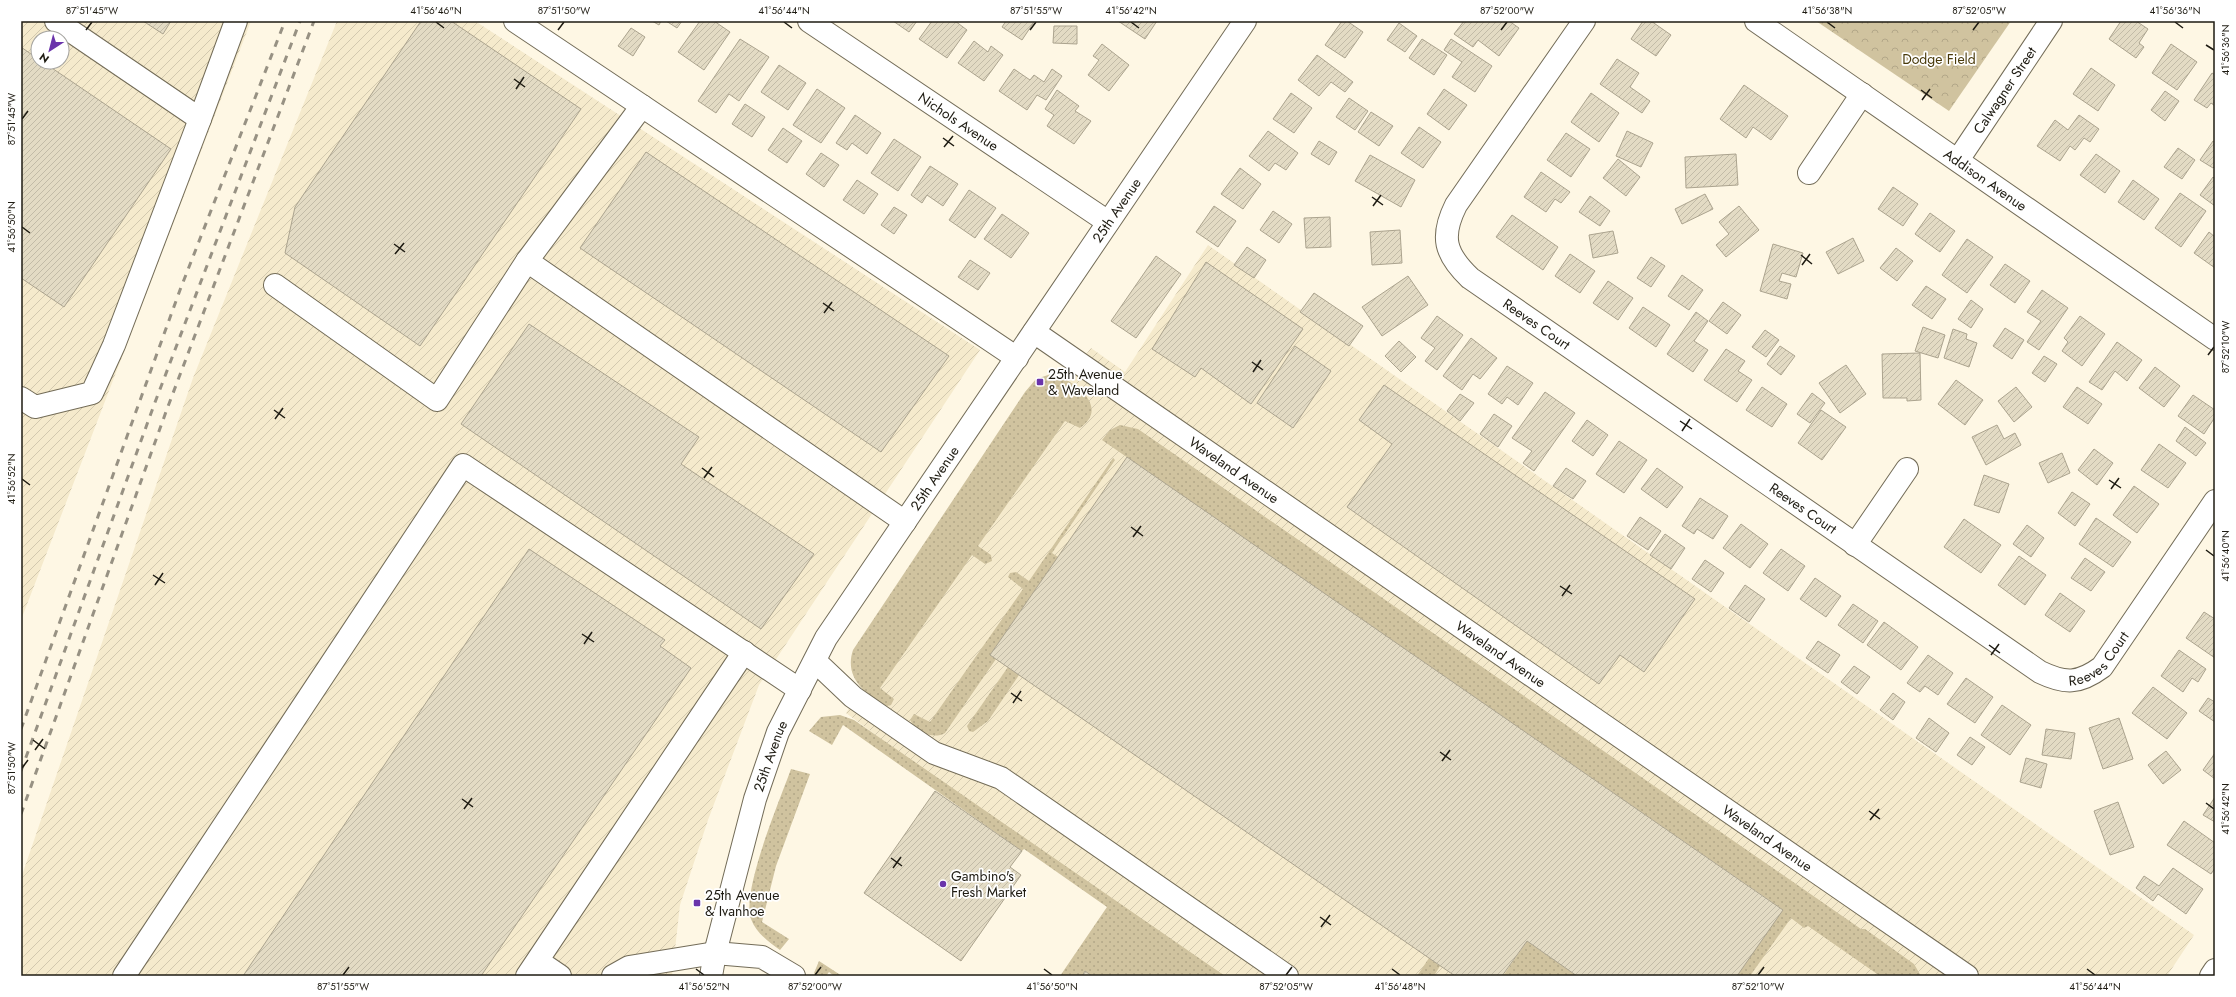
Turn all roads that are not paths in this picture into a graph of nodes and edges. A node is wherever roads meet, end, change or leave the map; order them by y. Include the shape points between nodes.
1 (56, 21) edge
2 (236, 21) edge
3 (515, 21) edge
4 (810, 21) edge
5 (1245, 21) edge
6 (1584, 21) edge
7 (1756, 21) edge
8 (2051, 21) edge
9 (1862, 94) junction
10 (642, 106) junction
11 (200, 120) junction
12 (1958, 160) junction
13 (1809, 173) dead end
14 (1108, 222) junction
15 (527, 261) junction
16 (276, 285) dead end
17 (1034, 332) junction
18 (2215, 339) edge
19 (1017, 358) junction
20 (21, 398) edge
21 (1907, 469) dead end
22 (2215, 501) edge
23 (905, 522) junction
24 (1855, 545) junction
25 (744, 652) junction
26 (815, 661) junction
27 (800, 690) junction
28 (715, 953) junction
29 (533, 968) edge
30 (2215, 970) edge
31 (124, 976) edge
32 (560, 976) edge
33 (613, 976) edge
34 (711, 976) edge
35 (794, 976) edge
36 (1287, 976) edge
37 (1967, 976) edge
38 (2211, 976) edge

1 - 11 street
2 - 11 street
3 - 10 street
4 - 14 street, Nichols Avenue
5 - 14 street, 25th Avenue
6 - 24 street, Reeves Court via 1456,205 1448,222 1447,244 1456,264 1470,278
7 - 9 street, Addison Avenue
8 - 12 street, Calwagner Street
9 - 12 street, Addison Avenue
9 - 13 street
10 - 15 street
10 - 19 street
11 - 20 street via 114,345 92,393 35,407
12 - 18 street, Addison Avenue
14 - 17 street, 25th Avenue
15 - 16 street via 437,400
15 - 23 street
17 - 19 street, 25th Avenue
17 - 37 street, Waveland Avenue
19 - 23 street, 25th Avenue
21 - 24 street
22 - 24 street, Reeves Court via 2102,667 2089,677 2074,681 2059,681 2040,672
23 - 26 street, 25th Avenue via 826,638
25 - 27 street
25 - 29 street
25 - 31 street via 463,465
26 - 27 street, 25th Avenue
26 - 36 street via 853,697 934,754 1001,778
27 - 28 street, 25th Avenue via 778,732 755,799
28 - 33 street via 629,967
28 - 34 street, 25th Avenue
28 - 35 street via 762,956
29 - 32 street
30 - 38 street

